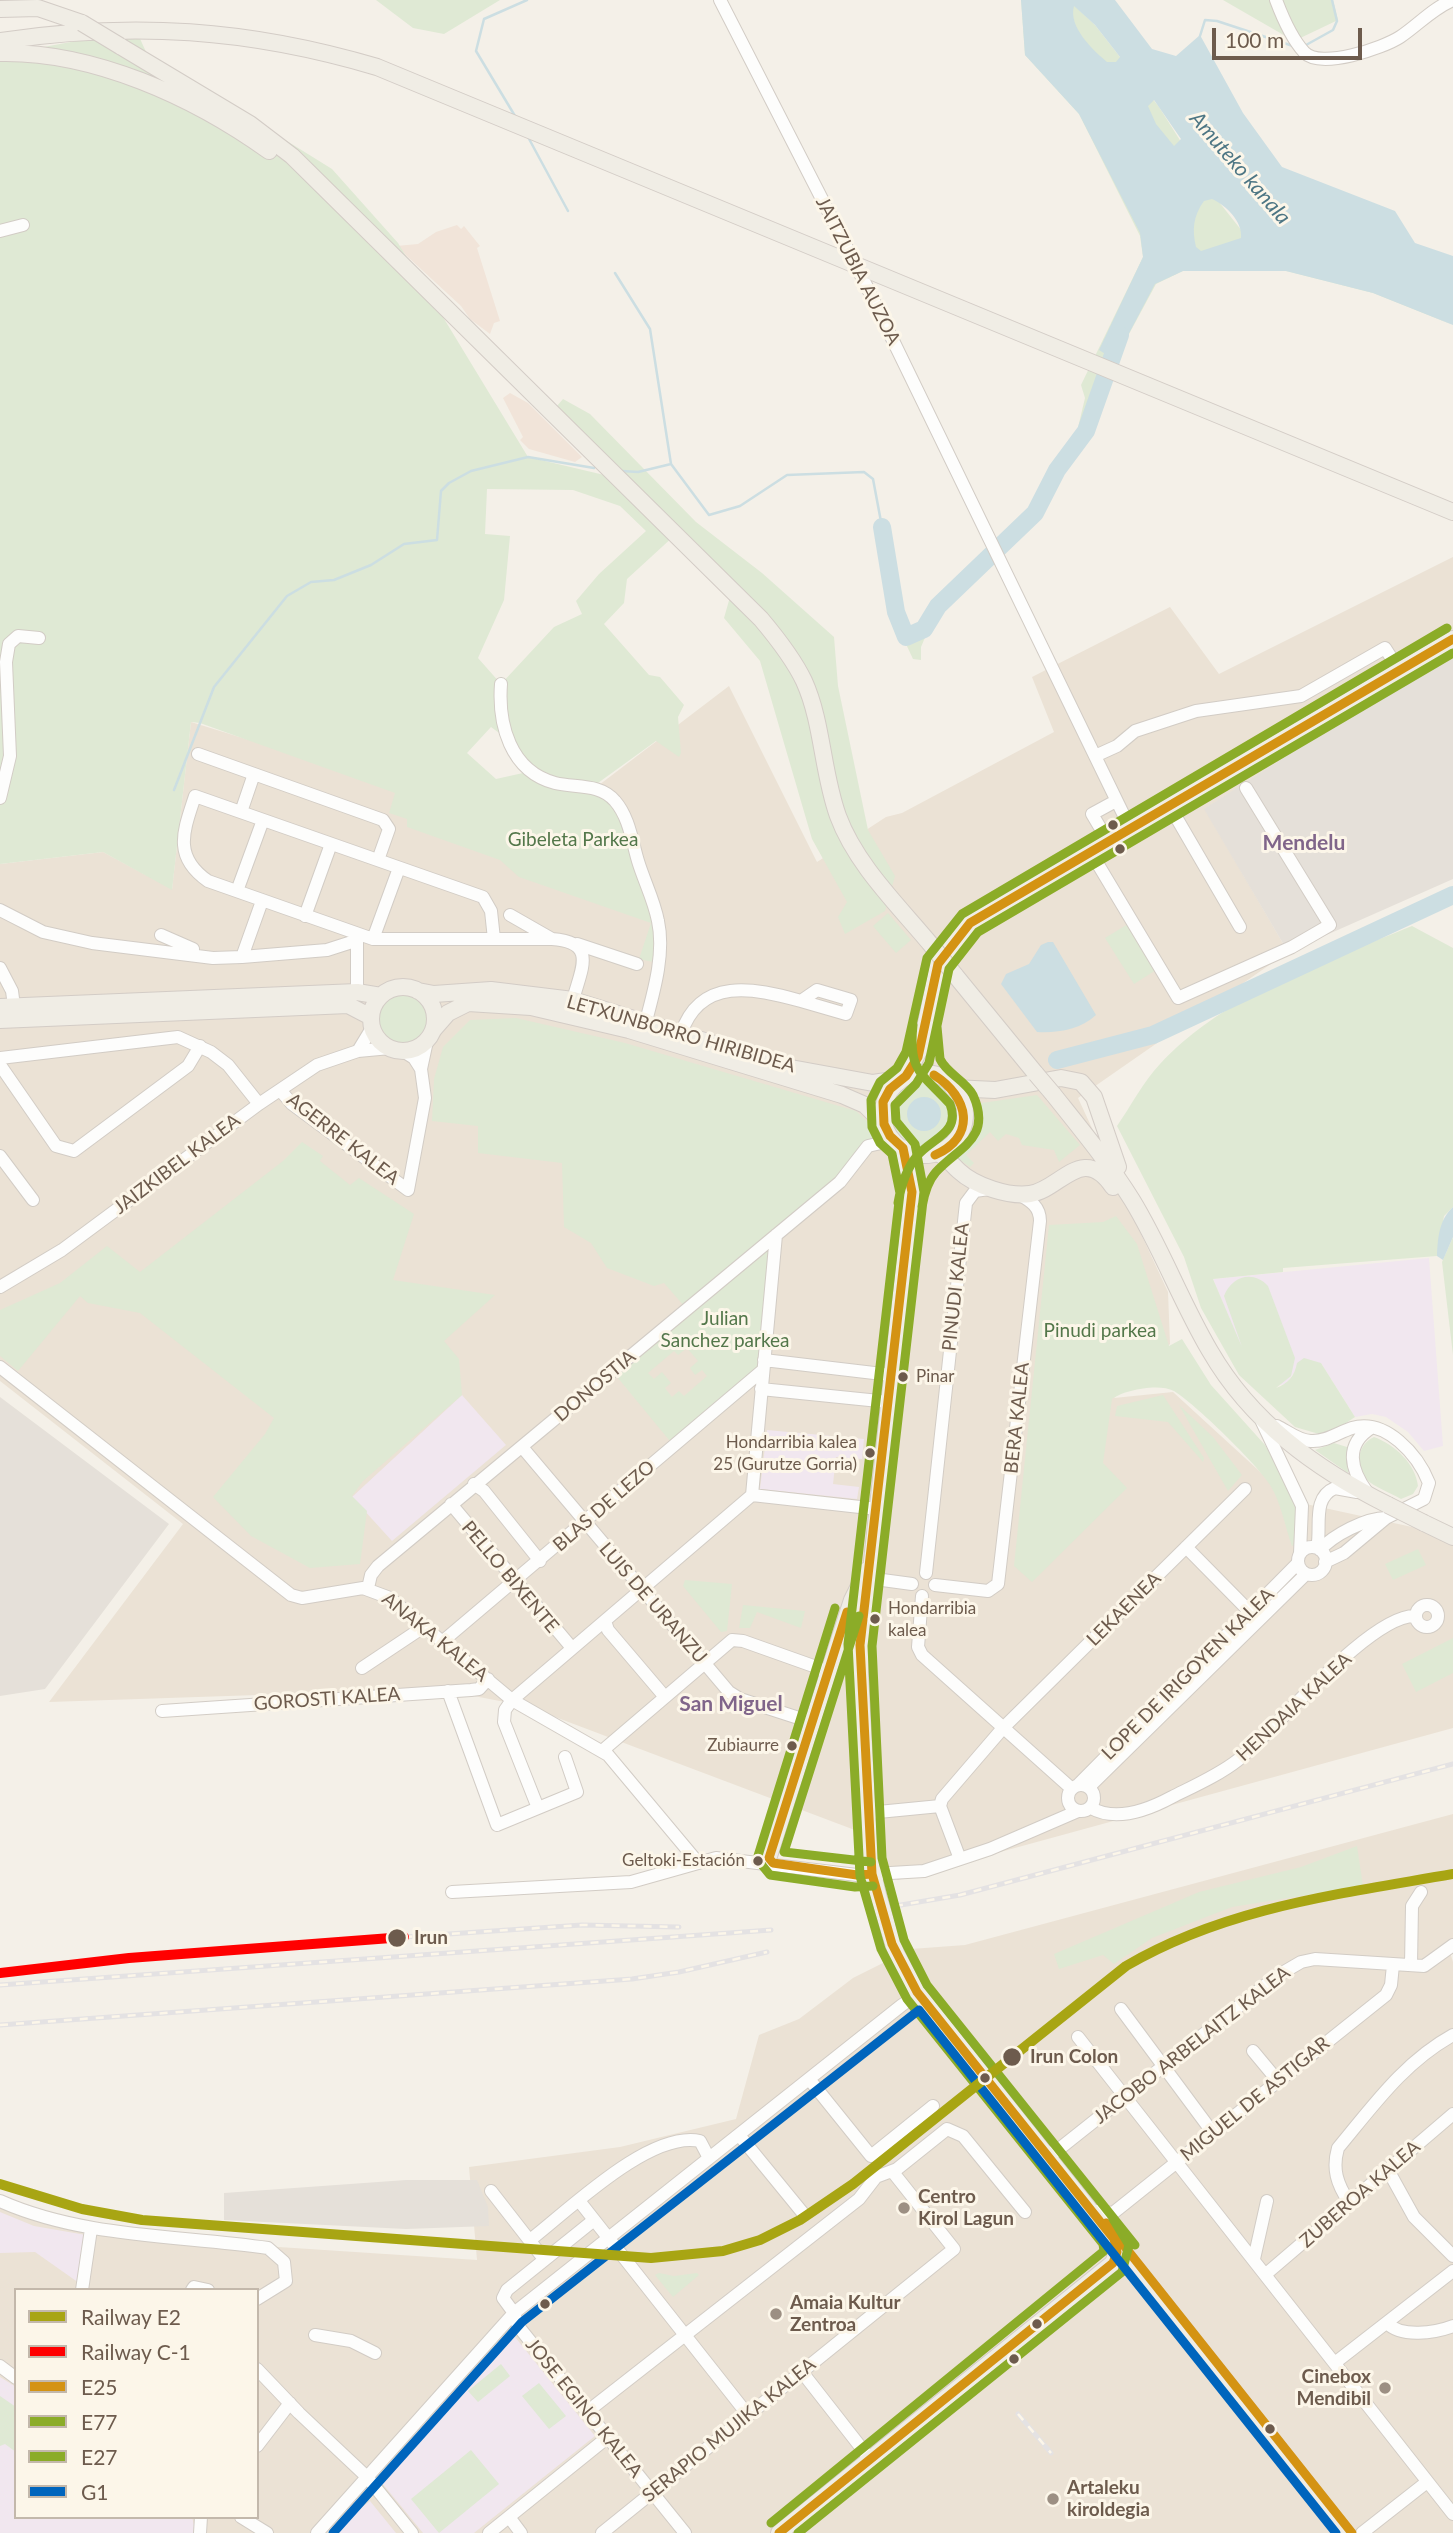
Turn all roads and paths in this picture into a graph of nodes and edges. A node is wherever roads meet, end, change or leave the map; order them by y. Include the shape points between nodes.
1 (720, 0) edge
2 (1263, 0) edge
3 (1453, 0) edge
4 (1277, 4) edge
5 (0, 9) edge
6 (0, 41) edge
7 (0, 53) edge
8 (23, 225) dead end
9 (362, 229) junction
10 (0, 231) edge
11 (856, 264) junction
12 (1453, 510) edge
13 (39, 638) dead end
14 (1452, 639) edge
15 (1399, 670) junction
16 (501, 684) dead end
17 (198, 754) dead end
18 (1095, 756) junction
19 (254, 774) junction
20 (1246, 788) dead end
21 (0, 798) edge
22 (1114, 802) junction
23 (1169, 805) junction
24 (241, 812) junction
25 (262, 820) junction
26 (1130, 828) junction
27 (1108, 841) junction
28 (331, 844) junction
29 (1090, 852) junction
30 (378, 860) junction
31 (399, 868) junction
32 (237, 891) junction
33 (262, 901) junction
34 (0, 910) edge
35 (510, 915) dead end
36 (305, 916) junction
37 (1240, 927) dead end
38 (161, 935) dead end
39 (356, 938) junction
40 (373, 939) junction
41 (494, 939) junction
42 (552, 939) junction
43 (576, 944) junction
44 (243, 957) junction
45 (213, 958) junction
46 (638, 964) dead end
47 (0, 968) edge
48 (418, 991) junction
49 (356, 992) junction
50 (381, 996) junction
51 (573, 1000) junction
52 (801, 1001) dead end
53 (7, 1007) edge
54 (0, 1020) edge
55 (646, 1021) junction
56 (372, 1022) junction
57 (681, 1034) junction
58 (430, 1035) junction
59 (923, 1036) junction
60 (200, 1046) junction
61 (396, 1050) junction
62 (358, 1051) junction
63 (0, 1058) edge
64 (0, 1065) edge
65 (421, 1069) junction
66 (934, 1075) junction
67 (904, 1077) junction
68 (953, 1088) junction
69 (280, 1090) junction
70 (259, 1104) junction
71 (884, 1124) junction
72 (898, 1144) junction
73 (937, 1155) junction
74 (0, 1156) edge
75 (994, 1189) junction
76 (912, 1192) junction
77 (1020, 1195) junction
78 (1131, 1198) junction
79 (33, 1200) dead end
80 (776, 1235) junction
81 (1164, 1258) junction
82 (0, 1287) edge
83 (763, 1365) junction
84 (0, 1367) edge
85 (891, 1375) junction
86 (761, 1388) junction
87 (889, 1402) junction
88 (1258, 1416) junction
89 (1371, 1428) junction
90 (526, 1444) junction
91 (474, 1484) junction
92 (1245, 1489) dead end
93 (752, 1495) junction
94 (1370, 1496) junction
95 (451, 1504) junction
96 (877, 1509) junction
97 (1387, 1512) junction
98 (584, 1522) junction
99 (1453, 1537) edge
100 (1186, 1547) junction
101 (1321, 1554) junction
102 (1299, 1558) junction
103 (872, 1559) junction
104 (540, 1561) junction
105 (926, 1573) junction
106 (1306, 1574) junction
107 (870, 1579) junction
108 (515, 1583) junction
109 (912, 1584) junction
110 (935, 1585) junction
111 (368, 1588) junction
112 (641, 1590) junction
113 (922, 1596) junction
114 (1251, 1613) junction
115 (1415, 1616) dead end
116 (605, 1620) junction
117 (425, 1626) junction
118 (842, 1629) junction
119 (443, 1641) junction
120 (572, 1648) junction
121 (704, 1663) junction
122 (362, 1668) dead end
123 (829, 1668) junction
124 (860, 1673) junction
125 (488, 1679) junction
126 (448, 1691) junction
127 (665, 1697) junction
128 (512, 1700) junction
129 (162, 1711) dead end
130 (811, 1722) junction
131 (1003, 1728) junction
132 (603, 1751) junction
133 (565, 1757) dead end
134 (1080, 1787) junction
135 (940, 1806) junction
136 (538, 1808) junction
137 (1091, 1808) junction
138 (1078, 1811) junction
139 (868, 1813) junction
140 (681, 1840) junction
141 (697, 1859) junction
142 (961, 1859) junction
143 (767, 1860) junction
144 (866, 1869) junction
145 (679, 1870) junction
146 (452, 1892) dead end
147 (1421, 1892) dead end
148 (1453, 1945) edge
149 (896, 1953) junction
150 (1393, 1965) junction
151 (1411, 1965) junction
152 (922, 1996) junction
153 (902, 2005) junction
154 (1121, 2009) dead end
155 (1453, 2035) edge
156 (1078, 2037) dead end
157 (1253, 2051) dead end
158 (1161, 2067) junction
159 (809, 2079) junction
160 (1278, 2081) junction
161 (1125, 2095) junction
162 (933, 2106) dead end
163 (1453, 2114) edge
164 (1213, 2133) junction
165 (739, 2135) junction
166 (1048, 2153) junction
167 (709, 2158) junction
168 (1177, 2162) junction
169 (1388, 2170) junction
170 (889, 2171) junction
171 (491, 2191) dead end
172 (0, 2201) edge
173 (1267, 2201) dead end
174 (580, 2202) junction
175 (1349, 2202) junction
176 (1097, 2211) junction
177 (802, 2212) dead end
178 (1025, 2212) dead end
179 (594, 2220) junction
180 (91, 2229) junction
181 (608, 2238) junction
182 (530, 2241) junction
183 (1120, 2245) junction
184 (1453, 2256) edge
185 (544, 2259) junction
186 (1254, 2259) junction
187 (1453, 2271) edge
188 (1140, 2272) junction
189 (1266, 2274) junction
190 (1108, 2277) junction
191 (82, 2288) edge
192 (259, 2298) edge
193 (514, 2313) junction
194 (1387, 2323) junction
195 (1453, 2326) edge
196 (684, 2334) junction
197 (315, 2335) dead end
198 (375, 2353) dead end
199 (1336, 2362) junction
200 (259, 2371) edge
201 (802, 2372) junction
202 (290, 2403) junction
203 (588, 2411) junction
204 (748, 2415) junction
205 (608, 2437) junction
206 (259, 2443) edge
207 (870, 2459) junction
208 (367, 2477) junction
209 (1427, 2482) junction
210 (652, 2492) junction
211 (1453, 2514) edge
212 (509, 2517) junction
213 (244, 2519) edge
214 (267, 2533) edge
215 (317, 2533) edge
216 (412, 2533) edge
217 (489, 2533) edge
218 (521, 2533) edge
219 (602, 2533) edge
220 (685, 2533) edge
221 (779, 2533) edge
222 (791, 2533) edge
223 (1346, 2533) edge
224 (1352, 2533) edge
225 (1362, 2533) edge

1 - 11 street, JAITZUBIA AUZOA
2 - 4 street
3 - 4 street via 1399,38 1370,51 1317,59 1305,54
5 - 9 main road, bridge via 38,8 82,23 250,124 292,156
6 - 11 main road via 135,29 208,32 281,42 377,67
7 - 9 main road via 57,57 170,94 256,142
8 - 10 street
9 - 78 main road, bridge via 783,645 813,707 832,795 849,840
11 - 12 main road
11 - 18 street, JAITZUBIA AUZOA
13 - 21 street via 18,636 9,644 10,756
14 - 15 main road
15 - 18 street via 1385,648 1301,695 1196,711 1135,730 1118,746
15 - 23 main road
16 - 55 street via 500,719 516,755 553,783 604,792 616,801 627,821 656,912 661,945
17 - 19 street
18 - 22 street
19 - 24 street
19 - 30 street via 383,820 389,829
20 - 29 street via 1330,925 1178,998
22 - 26 street
22 - 27 street via 1092,814
23 - 26 main road
23 - 37 street
24 - 25 street
24 - 32 street via 195,796 181,837 195,872
25 - 28 street
25 - 32 street
26 - 27 main road
27 - 29 main road
28 - 30 street
28 - 36 street
29 - 59 main road via 985,913 956,937 936,970
30 - 31 street
31 - 40 street
31 - 41 street via 483,897 492,911
32 - 33 street
33 - 36 street
33 - 44 street
34 - 45 street via 49,933 115,947
35 - 42 street
36 - 39 street
38 - 45 street
39 - 40 street
39 - 44 street via 327,950
39 - 49 street
40 - 41 street
41 - 42 street
42 - 43 street
43 - 46 street
43 - 51 street via 584,957
44 - 45 street
47 - 53 street via 12,991
48 - 50 main road via 399,988
48 - 51 main road, LETXUNBORRO HIRIBIDEA via 491,990
48 - 58 main road via 431,1003 435,1020
49 - 50 main road
49 - 53 main road
50 - 56 main road
51 - 55 main road, LETXUNBORRO HIRIBIDEA
52 - 57 street via 766,991 716,993 694,1007
54 - 56 main road via 348,1005
55 - 57 main road, LETXUNBORRO HIRIBIDEA
56 - 61 main road via 376,1037
56 - 62 street via 368,1041
57 - 67 main road, LETXUNBORRO HIRIBIDEA via 791,1068 873,1083
58 - 61 main road via 416,1048
58 - 65 street, AGERRE KALEA
58 - 71 main road, LETXUNBORRO HIRIBIDEA via 448,1013 475,1002 570,1014 854,1099
59 - 66 main road
59 - 67 main road via 918,1057
60 - 63 street via 164,1037
60 - 64 street via 188,1066 74,1151 56,1146
60 - 70 street via 228,1065
61 - 62 street, JAIZKIBEL KALEA
61 - 65 street via 414,1058
62 - 69 street, JAIZKIBEL KALEA via 317,1065
65 - 69 street, AGERRE KALEA via 425,1098 408,1190 292,1104
66 - 67 main road
66 - 68 main road
67 - 71 main road via 886,1096
68 - 73 main road via 964,1112 962,1130 956,1142
68 - 78 main road via 995,1090 1061,1078 1081,1082 1094,1097
69 - 70 street, JAIZKIBEL KALEA
70 - 82 street, JAIZKIBEL KALEA via 62,1250
71 - 72 main road
72 - 73 main road via 922,1156
72 - 76 main road
72 - 80 street, DONOSTIA via 868,1146 839,1182
73 - 75 main road via 970,1179
73 - 76 main road
74 - 79 street
75 - 77 main road
75 - 105 street, PINUDI KALEA via 975,1191 966,1203
76 - 85 main road
77 - 81 main road via 1038,1192 1071,1171 1097,1172 1110,1182
77 - 110 street, BERA KALEA via 1032,1201 1040,1221 999,1584 988,1591
78 - 81 main road
80 - 83 street
80 - 90 street, DONOSTIA
81 - 88 main road via 1210,1352
83 - 85 street
83 - 86 street
83 - 98 street, BLAS DE LEZO
84 - 111 street, ANAKA KALEA via 291,1595 302,1598
85 - 87 main road
86 - 87 street
86 - 93 street
87 - 96 main road
88 - 89 street via 1304,1440 1361,1426
88 - 94 main road via 1311,1460
88 - 102 street via 1302,1506
89 - 94 street via 1355,1442 1352,1462
89 - 97 street via 1396,1439 1429,1483 1424,1499
90 - 91 street, DONOSTIA
90 - 98 street, LUIS DE URANZU
91 - 95 street, DONOSTIA
91 - 104 street
92 - 100 street, LEKAENEA
93 - 96 street
93 - 112 street
94 - 97 main road
94 - 101 street via 1335,1488 1325,1495 1319,1510
95 - 108 street, PELLO BIXENTE
95 - 111 street, DONOSTIA via 377,1566
96 - 103 main road
97 - 99 main road, bridge
97 - 101 street via 1328,1541
97 - 101 street via 1344,1553
98 - 104 street, BLAS DE LEZO
98 - 112 street, LUIS DE URANZU
100 - 114 street
100 - 131 street, LEKAENEA
101 - 102 street via 1308,1548
101 - 106 street, LOPE DE IRIGOYEN KALEA via 1317,1574
102 - 106 street
102 - 114 street, LOPE DE IRIGOYEN KALEA
103 - 107 main road
103 - 118 main road
104 - 108 street, BLAS DE LEZO
105 - 109 street via 916,1575
105 - 110 street
106 - 134 street, LOPE DE IRIGOYEN KALEA
107 - 109 street
107 - 118 street
107 - 124 main road via 861,1629
108 - 119 street, BLAS DE LEZO
108 - 120 street, PELLO BIXENTE
109 - 113 street
110 - 113 street via 932,1593
111 - 117 street, ANAKA KALEA via 390,1598
112 - 116 street
112 - 121 street, LUIS DE URANZU
113 - 131 street via 918,1647 922,1655
114 - 134 street, LOPE DE IRIGOYEN KALEA
115 - 137 street, HENDAIA KALEA via 1396,1620 1367,1639 1250,1750 1210,1777 1158,1805 1136,1811 1104,1815
116 - 120 street
116 - 127 street via 608,1630
117 - 119 street, ANAKA KALEA
117 - 122 street
118 - 123 main road
119 - 125 street, ANAKA KALEA
120 - 128 street
121 - 123 street via 736,1640
121 - 127 street
121 - 130 street, LUIS DE URANZU via 734,1695
123 - 124 street via 842,1658 851,1660
123 - 130 main road
124 - 139 main road
125 - 126 street, GOROSTI KALEA via 479,1689
125 - 128 street, ANAKA KALEA
126 - 129 street, GOROSTI KALEA
126 - 136 street via 497,1825
127 - 132 street
128 - 132 street, ANAKA KALEA
128 - 136 street via 505,1710 505,1722
130 - 143 main road
131 - 134 street
131 - 135 street, LEKAENEA
132 - 140 street, ANAKA KALEA
133 - 136 street via 578,1792
134 - 137 street via 1094,1795
134 - 138 street via 1068,1799
135 - 139 street
135 - 142 street
137 - 138 street
138 - 142 street
139 - 144 main road
140 - 141 street, ANAKA KALEA
140 - 145 street via 687,1858
141 - 143 street
141 - 145 street
142 - 144 street via 924,1871
143 - 144 street
144 - 149 main road, bridge
145 - 146 street via 607,1885
147 - 151 street via 1412,1906
148 - 151 street via 1424,1966
149 - 152 main road
149 - 153 street via 908,1990
150 - 151 street, JACOBO ARBELAITZ KALEA
150 - 158 street, JACOBO ARBELAITZ KALEA via 1329,1959 1301,1962
150 - 160 street, MIGUEL DE ASTIGAR via 1386,1995
152 - 153 street
152 - 166 main road
153 - 159 street
154 - 158 street
155 - 175 street via 1406,2067 1338,2148 1336,2176
156 - 161 street
157 - 160 street
158 - 161 street, JACOBO ARBELAITZ KALEA
158 - 164 street
159 - 162 street via 871,2155
159 - 165 street
160 - 164 street, MIGUEL DE ASTIGAR
161 - 166 street, JACOBO ARBELAITZ KALEA
161 - 168 street
163 - 169 street, ZUBEROA KALEA
164 - 168 street, MIGUEL DE ASTIGAR
165 - 167 street
165 - 177 street
166 - 176 main road
166 - 183 main road
167 - 174 street via 700,2141 689,2138 656,2147 628,2162
167 - 181 street
168 - 176 street, MIGUEL DE ASTIGAR via 1113,2213
168 - 186 street
169 - 175 street, ZUBEROA KALEA
169 - 184 street via 1414,2217
170 - 178 street via 947,2129 956,2130
170 - 196 street
170 - 201 street, SERAPIO MUJIKA KALEA via 954,2249
171 - 182 street
172 - 180 street via 38,2218
173 - 186 street
174 - 179 street
174 - 182 street
175 - 189 street, ZUBEROA KALEA
176 - 183 main road
179 - 181 street
179 - 185 street
180 - 191 street
180 - 192 street via 268,2248 285,2262 286,2281
181 - 193 street
181 - 196 street
182 - 185 street
183 - 188 main road
183 - 190 main road via 1123,2263
183 - 207 main road via 1113,2263
183 - 224 main road
185 - 193 street via 507,2290 503,2298
186 - 189 street
187 - 194 street
188 - 190 main road via 1126,2268
188 - 223 main road
189 - 199 street
190 - 222 main road
193 - 203 street, JOSE EGINO KALEA via 518,2326
193 - 208 street
194 - 195 street via 1402,2333
194 - 199 street
196 - 203 street
196 - 204 street
197 - 198 street via 351,2341
199 - 209 street
200 - 202 street
201 - 204 street, SERAPIO MUJIKA KALEA
201 - 207 street
202 - 206 street
202 - 208 street
203 - 205 street, JOSE EGINO KALEA
204 - 210 street, SERAPIO MUJIKA KALEA
205 - 210 street, JOSE EGINO KALEA
205 - 212 street
207 - 221 main road
208 - 215 street
208 - 216 street
209 - 211 street
209 - 225 street
210 - 219 street, SERAPIO MUJIKA KALEA
210 - 220 street, JOSE EGINO KALEA
212 - 217 street
212 - 218 street
213 - 214 street

